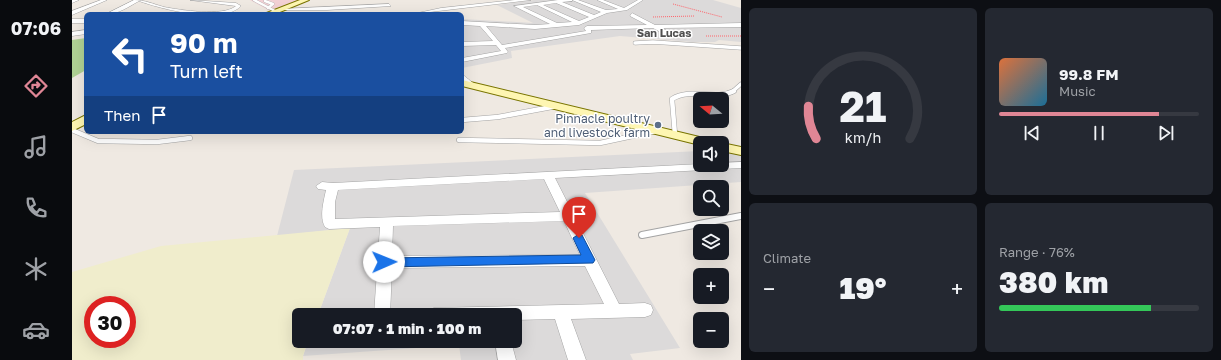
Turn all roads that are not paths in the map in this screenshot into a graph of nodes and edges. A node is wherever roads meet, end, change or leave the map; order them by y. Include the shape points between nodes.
1 (77, 0) edge
2 (105, 0) edge
3 (138, 0) edge
4 (192, 0) edge
5 (254, 0) edge
6 (306, 0) edge
7 (528, 0) edge
8 (570, 0) edge
9 (574, 0) edge
10 (599, 0) edge
11 (641, 0) edge
12 (265, 1) dead end
13 (72, 2) edge
14 (556, 2) junction
15 (537, 4) junction
16 (389, 5) dead end
17 (625, 10) junction
18 (275, 11) edge
19 (114, 12) edge
20 (198, 12) edge
21 (227, 12) edge
22 (426, 12) edge
23 (606, 12) junction
24 (72, 13) edge
25 (634, 16) road end
26 (594, 17) junction
27 (72, 21) edge
28 (84, 21) edge
29 (464, 23) edge
30 (579, 23) junction
31 (741, 25) edge
32 (483, 26) junction
33 (508, 26) junction
34 (557, 26) junction
35 (654, 26) junction
36 (535, 27) junction
37 (464, 28) edge
38 (542, 31) dead end
39 (84, 32) edge
40 (72, 34) edge
41 (548, 35) dead end
42 (484, 36) dead end
43 (491, 36) junction
44 (672, 36) dead end
45 (524, 38) junction
46 (554, 39) junction
47 (635, 43) dead end
48 (464, 44) edge
49 (499, 45) junction
50 (741, 48) edge
51 (464, 60) edge
52 (465, 81) edge
53 (741, 84) edge
54 (557, 106) junction
55 (84, 120) edge
56 (464, 120) edge
57 (72, 129) edge
58 (657, 130) junction
59 (675, 135) junction
60 (190, 138) dead end
61 (459, 140) dead end
62 (693, 140) edge
63 (729, 148) edge
64 (741, 151) edge
65 (741, 165) edge
66 (548, 176) junction
67 (568, 216) junction
68 (741, 216) edge
69 (387, 221) junction
70 (642, 235) dead end
71 (589, 260) junction
72 (384, 262) junction
73 (382, 308) edge
74 (645, 310) dead end
75 (560, 311) junction
76 (615, 311) junction
77 (522, 313) edge
78 (504, 348) edge
79 (507, 360) edge
80 (577, 360) edge

1 - 13 street
2 - 24 street
3 - 19 street
3 - 20 street via 163,8
4 - 21 street via 239,6
5 - 18 lane
6 - 18 street
7 - 22 street
8 - 14 street
9 - 23 street
10 - 17 street
11 - 17 street via 632,3
12 - 18 lane via 273,4
14 - 15 street
14 - 26 street
15 - 30 street
15 - 34 street via 515,6
16 - 18 street
17 - 23 street
23 - 26 street
25 - 35 street
26 - 30 street
27 - 28 street
29 - 32 street
30 - 34 street
31 - 35 street
32 - 33 street
32 - 37 street
32 - 43 street
33 - 36 street
33 - 45 street
34 - 36 street
35 - 44 street
35 - 46 street via 587,28 589,32
36 - 38 street
39 - 40 street
41 - 46 street
42 - 43 street
43 - 49 street
45 - 46 street
45 - 49 street
47 - 50 lane
48 - 49 street
49 - 51 street via 505,52
52 - 54 street
53 - 59 lane via 734,91 720,95 686,92 672,99
54 - 56 lane via 498,117
54 - 58 street
55 - 57 street
57 - 60 lane via 98,141 157,142
58 - 59 street
58 - 61 lane via 600,143
59 - 62 street
63 - 64 street
65 - 66 street
66 - 67 street
66 - 69 street via 327,186 329,224
67 - 69 street
67 - 71 street
68 - 70 lane
69 - 72 street
71 - 72 street
71 - 76 street
72 - 73 street
74 - 76 street
75 - 76 street
75 - 77 street
75 - 80 street
78 - 79 street

